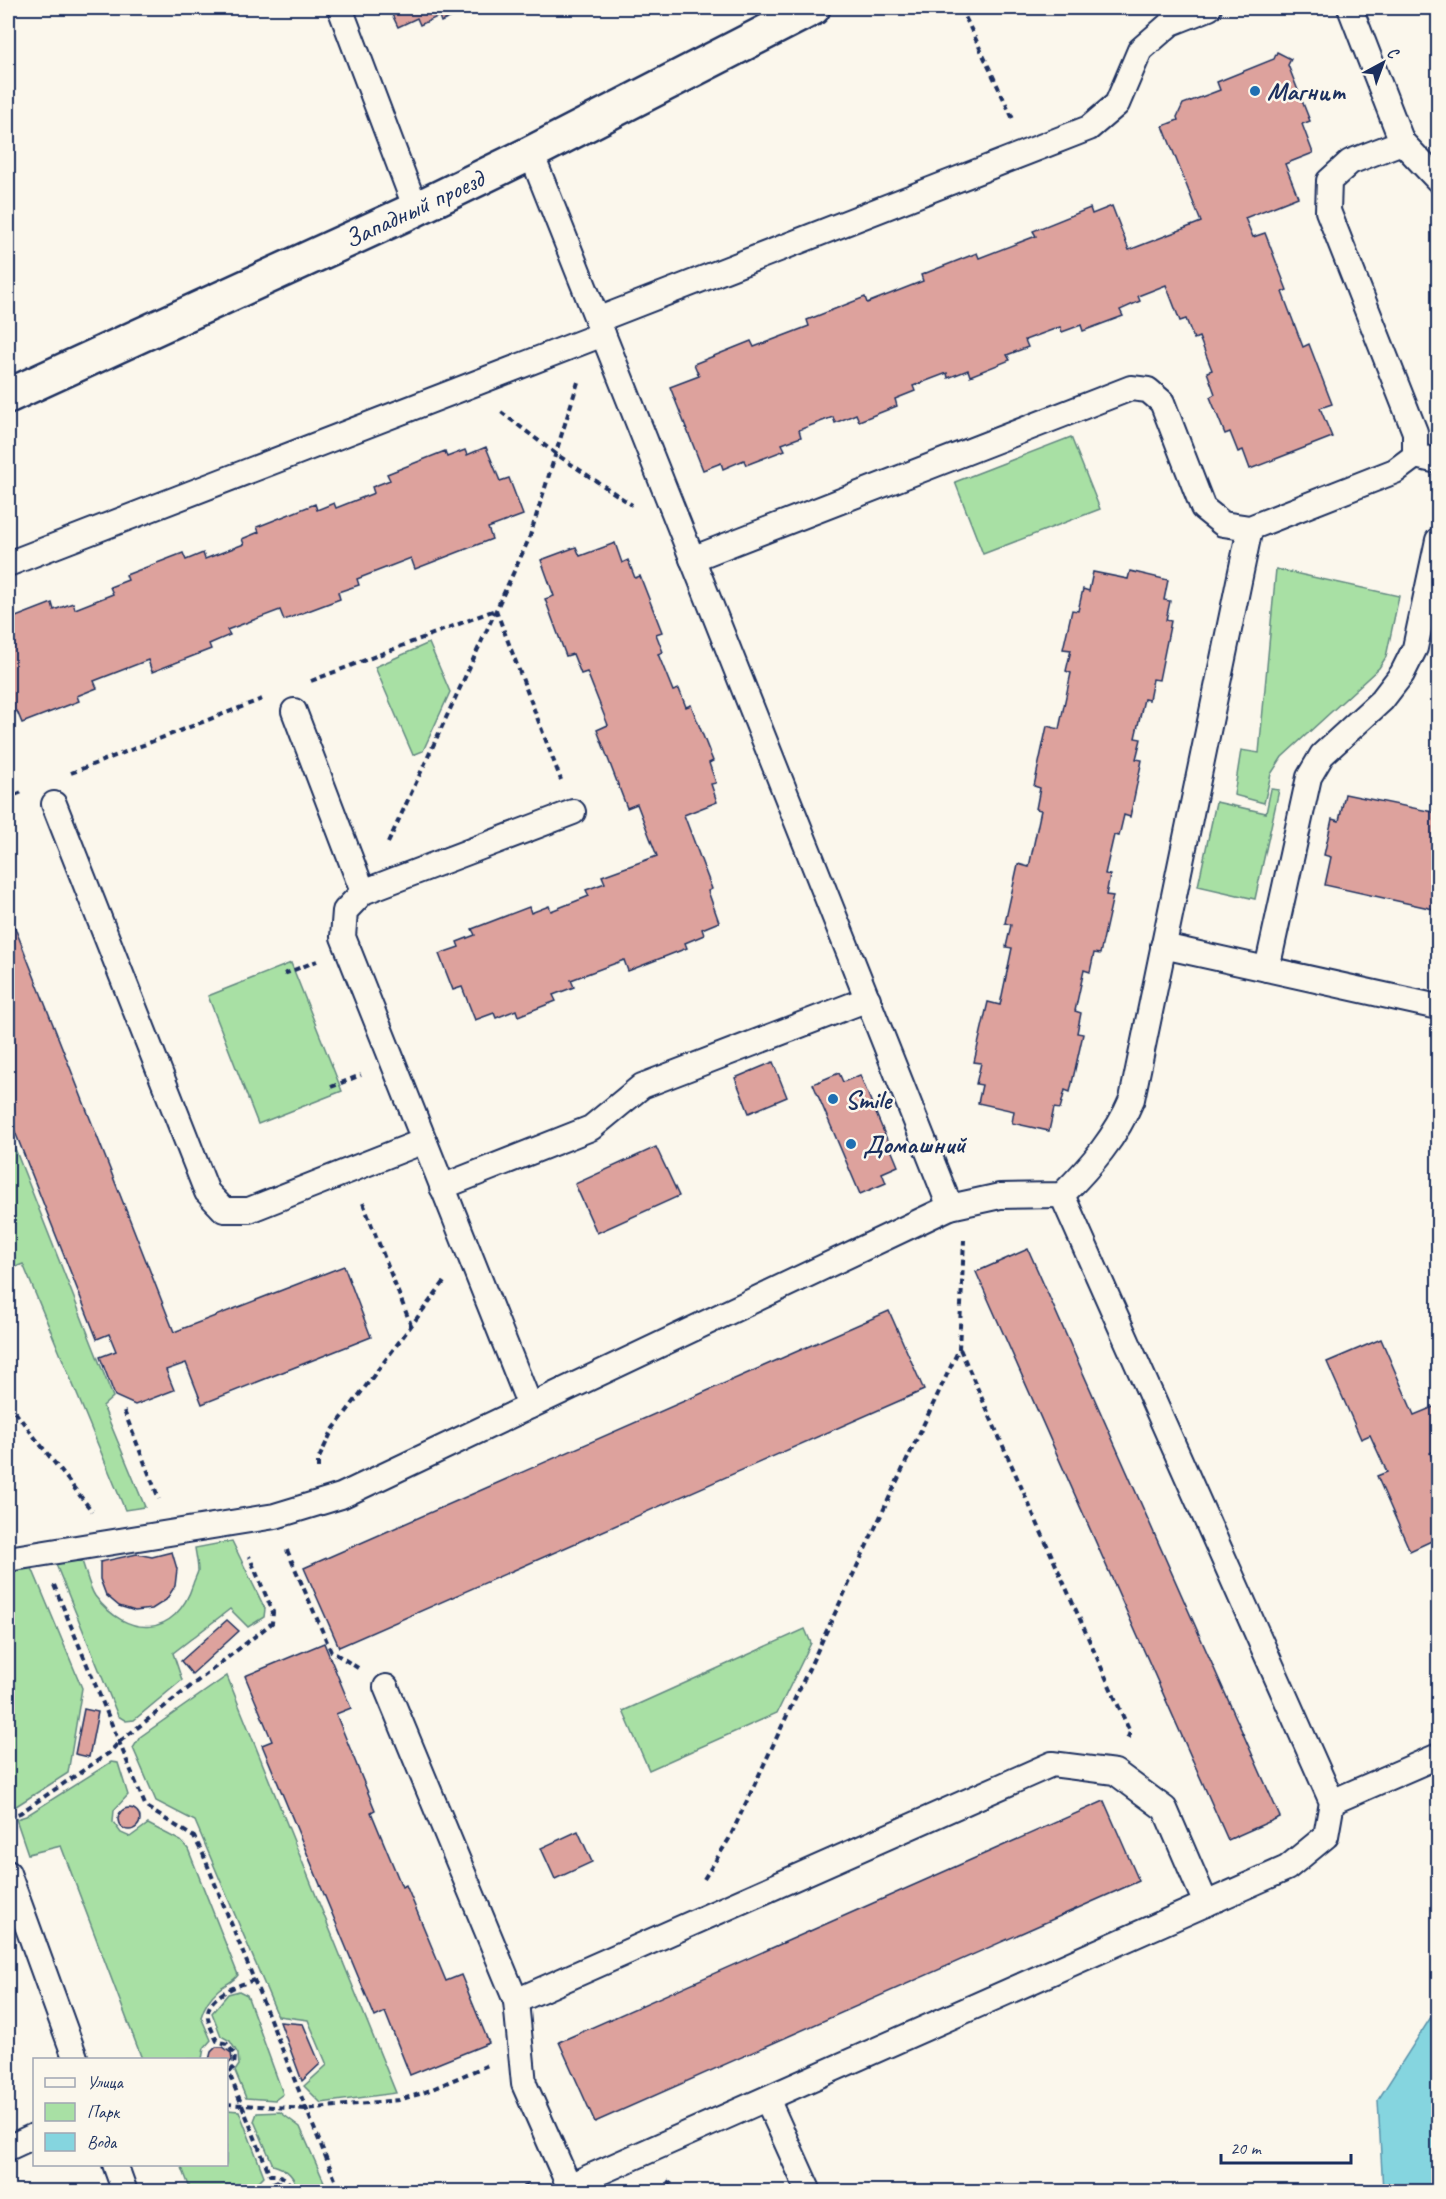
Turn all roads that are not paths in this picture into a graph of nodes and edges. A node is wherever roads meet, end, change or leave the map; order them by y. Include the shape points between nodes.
1 (340, 8) edge
2 (813, 8) edge
3 (1209, 8) edge
4 (1350, 8) edge
5 (1402, 142) junction
6 (531, 153) junction
7 (1438, 180) edge
8 (416, 209) junction
9 (600, 327) junction
10 (8, 396) edge
11 (1415, 456) junction
12 (1438, 461) edge
13 (1250, 528) junction
14 (1438, 540) edge
15 (692, 559) junction
16 (8, 564) edge
17 (294, 711) dead end
18 (54, 804) dead end
19 (573, 812) road end
20 (363, 892) junction
21 (1163, 946) junction
22 (1267, 969) junction
23 (868, 999) junction
24 (1438, 1007) edge
25 (424, 1141) junction
26 (442, 1187) junction
27 (1062, 1195) junction
28 (958, 1205) junction
29 (530, 1406) junction
30 (8, 1559) edge
31 (386, 1687) road end
32 (1438, 1756) edge
33 (1332, 1802) junction
34 (8, 1873) edge
35 (1206, 1904) junction
36 (516, 2001) junction
37 (75, 2058) edge
38 (767, 2098) junction
39 (33, 2136) edge
40 (8, 2148) edge
41 (116, 2166) edge
42 (571, 2189) edge
43 (124, 2192) edge
44 (809, 2192) edge

1 - 8 lane
2 - 6 street, Западный проезд
3 - 9 lane via 1171,22 1140,50 1117,104 1089,128
4 - 5 lane
5 - 7 lane
5 - 11 lane via 1350,162 1329,181 1328,211 1415,432
6 - 8 street, Западный проезд
6 - 9 lane
8 - 10 street, Западный проезд
9 - 15 lane
9 - 16 lane via 467,387
11 - 12 lane
11 - 13 lane via 1395,471
13 - 15 lane via 1223,524 1203,508 1162,402 1148,390 1131,388
13 - 21 lane
14 - 22 lane via 1415,648 1402,674 1382,700 1322,755 1309,777
15 - 23 lane
17 - 20 lane
18 - 25 lane via 207,1192 224,1210 249,1210
19 - 20 lane
20 - 25 lane via 345,912 343,937
21 - 22 lane
21 - 27 lane via 1132,1099 1095,1161
22 - 24 lane
23 - 26 lane via 642,1086 591,1128
23 - 28 lane
25 - 26 lane
26 - 29 lane
27 - 28 lane via 1000,1196
27 - 33 lane
28 - 29 lane
29 - 30 lane via 341,1496 275,1516
31 - 36 lane
32 - 33 lane
33 - 35 lane via 1326,1836 1287,1868
34 - 37 lane
35 - 36 lane via 1165,1809 1115,1772 1052,1764
35 - 38 lane
36 - 42 lane via 524,2084
38 - 42 lane
38 - 44 lane
39 - 40 lane
41 - 43 lane

